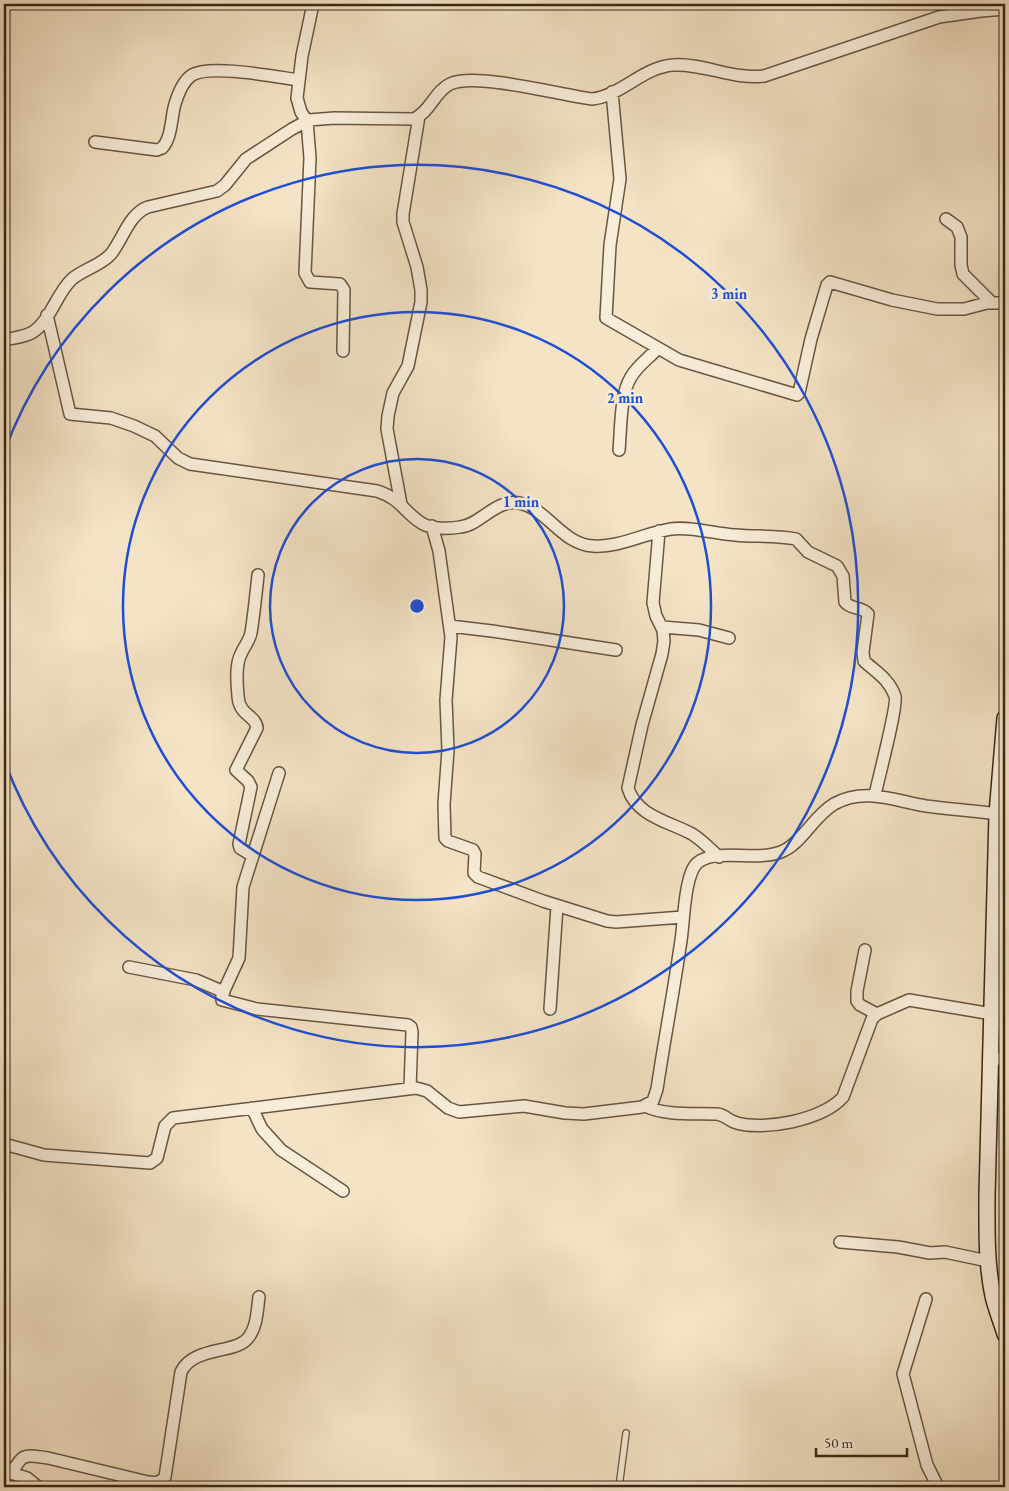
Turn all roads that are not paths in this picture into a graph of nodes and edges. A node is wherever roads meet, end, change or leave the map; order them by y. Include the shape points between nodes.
1 (313, 4) edge
2 (1005, 9) edge
3 (299, 80) junction
4 (612, 92) junction
5 (419, 116) junction
6 (307, 121) junction
7 (95, 142) dead end
8 (946, 219) dead end
9 (992, 303) junction
10 (1005, 303) edge
11 (47, 315) junction
12 (4, 340) edge
13 (658, 348) junction
14 (342, 351) dead end
15 (619, 450) dead end
16 (401, 504) junction
17 (432, 526) junction
18 (659, 531) junction
19 (258, 575) dead end
20 (450, 626) junction
21 (662, 627) junction
22 (729, 638) dead end
23 (616, 650) dead end
24 (1005, 723) edge
25 (279, 773) dead end
26 (875, 795) junction
27 (997, 814) junction
28 (253, 856) junction
29 (718, 856) junction
30 (557, 906) junction
31 (683, 917) junction
32 (865, 950) dead end
33 (129, 968) dead end
34 (224, 992) junction
35 (550, 1009) dead end
36 (877, 1014) junction
37 (992, 1014) junction
38 (990, 1059) junction
39 (1005, 1060) edge
40 (410, 1088) junction
41 (645, 1106) junction
42 (252, 1108) junction
43 (4, 1144) edge
44 (343, 1191) dead end
45 (840, 1242) dead end
46 (988, 1261) junction
47 (259, 1297) dead end
48 (926, 1299) dead end
49 (1005, 1334) edge
50 (626, 1433) dead end
51 (8, 1472) edge
52 (38, 1487) edge
53 (619, 1487) edge
54 (938, 1487) edge

1 - 3 street
2 - 4 street via 940,17 764,76 745,77 689,65 672,65 647,73
3 - 6 street via 298,107
3 - 7 street via 232,71 200,72 188,79 178,96 162,148 156,150
4 - 5 street via 592,99 462,80 442,90
4 - 13 street via 620,179 610,245 606,318
5 - 6 street via 412,119 320,118
5 - 16 street via 403,222 418,266 421,302 408,366 393,393 388,416
6 - 11 street via 246,159 217,192 140,210 110,255 71,280
6 - 14 street via 310,187 305,273 310,282 340,284 344,290
8 - 9 street via 957,227 961,237 963,274
9 - 10 street
9 - 13 street via 937,309 830,282 797,395 679,360
11 - 12 street via 32,333
11 - 16 street via 71,415 111,418 134,426 154,436 178,458 190,464 362,488 383,493
13 - 15 street via 627,385
16 - 17 street via 420,522
17 - 18 street via 468,526 490,511 516,502 546,517 578,544 608,545
17 - 20 street
18 - 21 street via 653,603
18 - 26 street via 675,529 791,538 808,552 837,566 848,606 865,610 868,614 864,661 884,678 896,700
19 - 28 street via 249,642 239,659 238,686 240,706 255,720 257,728 236,770 251,787 239,844
20 - 23 street
20 - 30 street via 445,838 473,850 474,873 478,877
21 - 22 street via 699,630
21 - 29 street via 662,654 628,788 650,814 696,837
24 - 27 street
25 - 28 street
26 - 27 street via 926,806
26 - 29 street via 836,803 821,814 794,844 780,852
27 - 37 street
28 - 34 street via 242,895 239,958
29 - 31 street via 694,865
30 - 31 street via 616,922
30 - 35 street
31 - 41 street via 657,1089 652,1101
32 - 36 street via 857,1001
33 - 34 street via 191,979
34 - 40 street via 222,1000 245,1007 409,1026 412,1030
36 - 37 street via 909,1000
36 - 41 street via 872,1019 843,1098 816,1115 764,1125 734,1122 720,1114 656,1110
37 - 38 street
38 - 39 street
38 - 46 street
40 - 41 street via 427,1091 448,1108 459,1112 524,1106 584,1114
40 - 42 street
42 - 43 street via 173,1118 165,1126 157,1158 150,1162 44,1155
42 - 44 street via 262,1129 281,1150
45 - 46 street via 945,1252
46 - 49 street via 993,1297
47 - 51 street via 253,1329 244,1342 204,1354 184,1364 162,1480 148,1482 32,1456 19,1459
48 - 54 street via 903,1374 926,1465
50 - 53 lane
51 - 52 street via 27,1478

